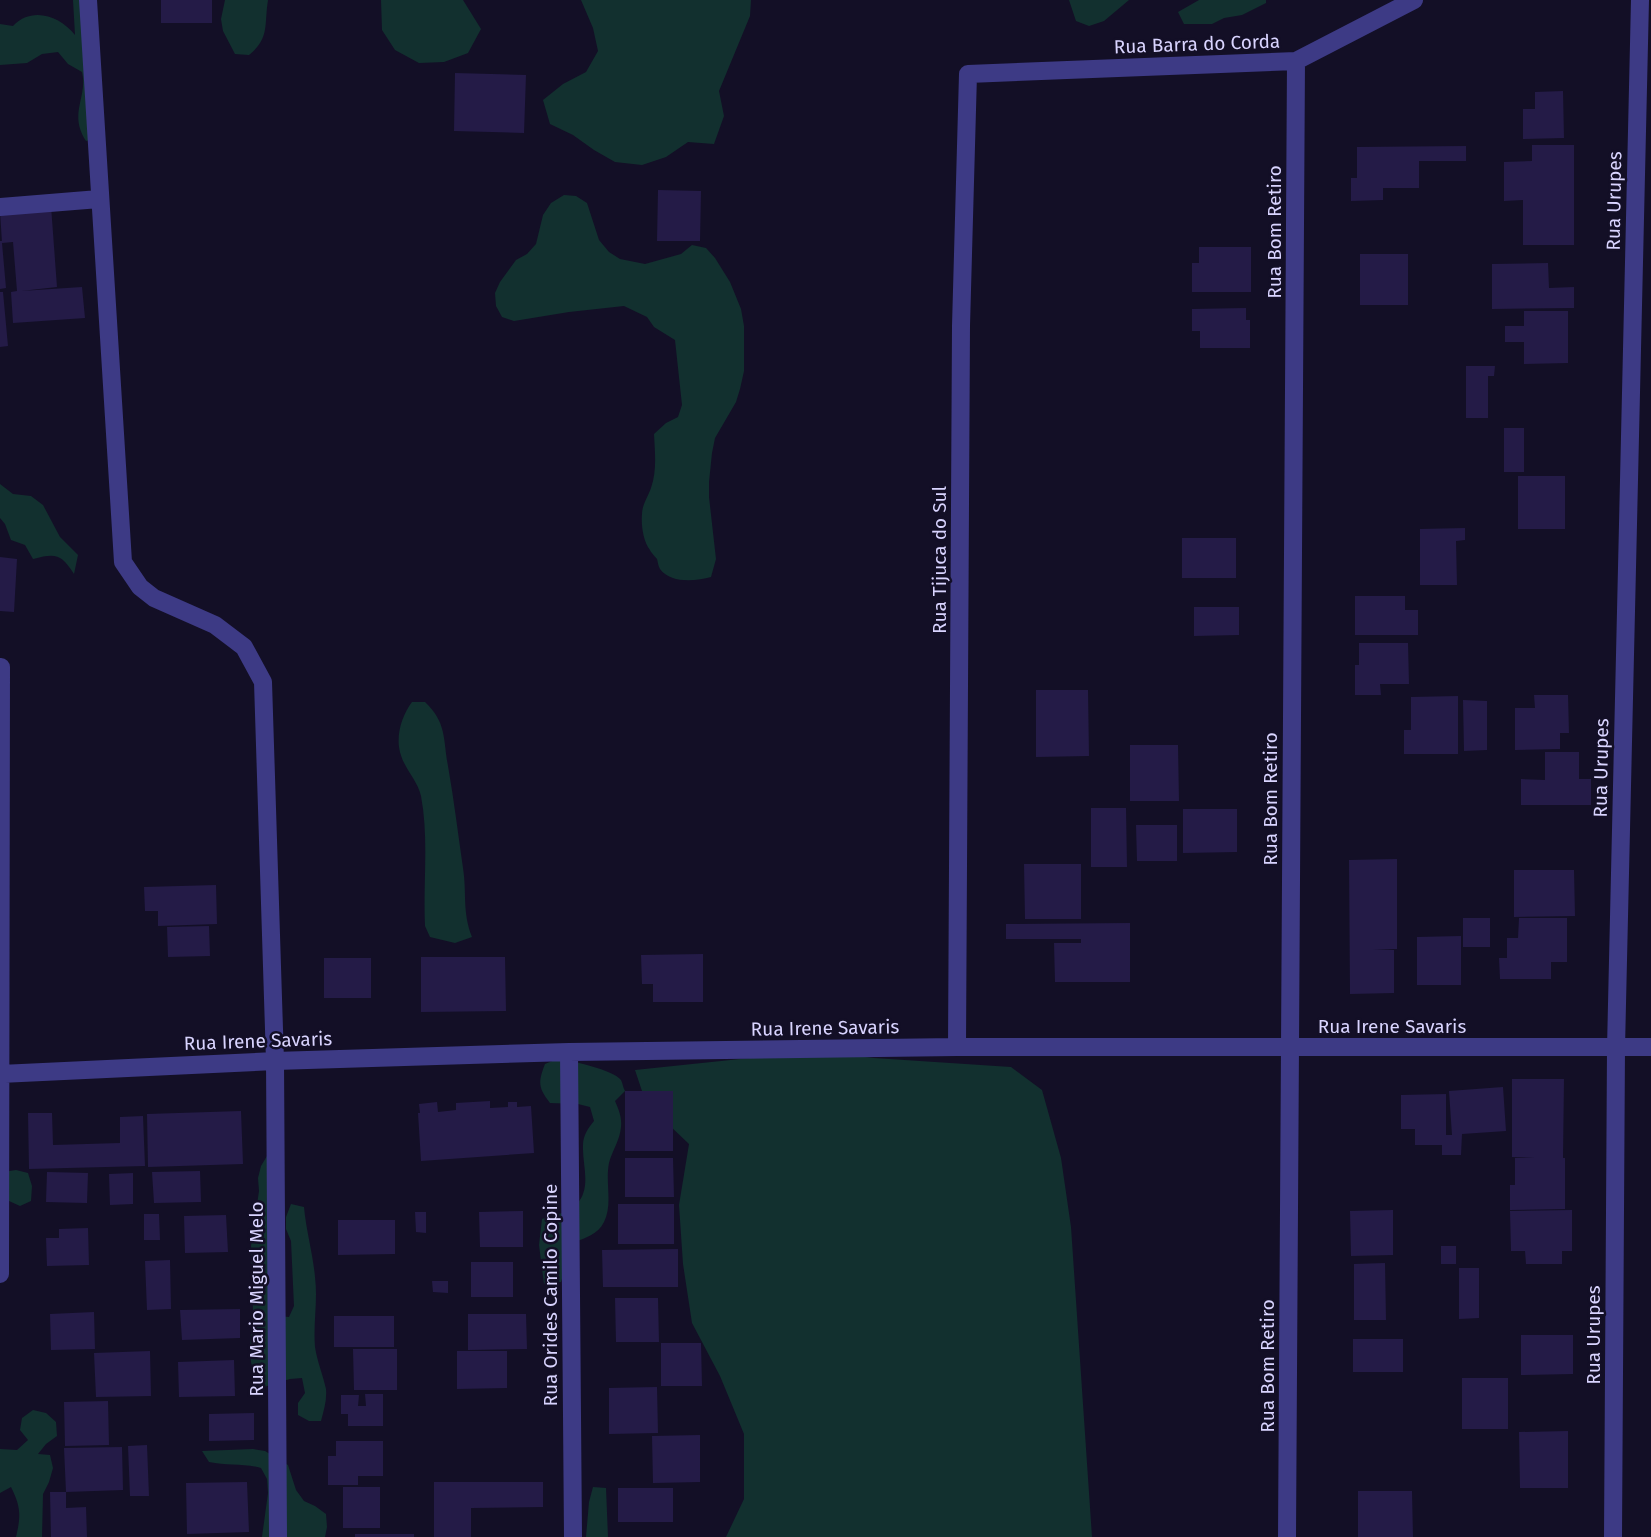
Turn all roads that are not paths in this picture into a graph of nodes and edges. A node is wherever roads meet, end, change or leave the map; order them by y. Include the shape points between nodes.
1 (88, 0) edge
2 (1414, 0) edge
3 (1640, 0) edge
4 (1296, 61) junction
5 (968, 74) joint
6 (99, 199) junction
7 (0, 206) edge
8 (1, 667) edge
9 (957, 1047) junction
10 (1289, 1047) junction
11 (1651, 1047) edge
12 (1616, 1048) junction
13 (569, 1052) junction
14 (275, 1061) junction
15 (0, 1074) edge
16 (0, 1275) edge
17 (278, 1537) edge
18 (573, 1537) edge
19 (1287, 1537) edge
20 (1613, 1537) edge

1 - 6 street, Rua Mario Miguel Melo
2 - 4 street, Rua Barra do Corda
3 - 12 street, Rua Urupes
4 - 5 street, Rua Barra do Corda
4 - 10 street, Rua Bom Retiro
5 - 9 street, Rua Tijuca do Sul via 961,340
6 - 7 street
6 - 14 street, Rua Mario Miguel Melo via 123,562 154,598 215,625 244,647 263,682
8 - 15 street
9 - 10 street, Rua Irene Savaris
9 - 13 street, Rua Irene Savaris
10 - 12 street, Rua Irene Savaris
10 - 19 street, Rua Bom Retiro
11 - 12 street, Rua Irene Savaris
12 - 20 street, Rua Urupes
13 - 14 street, Rua Irene Savaris
13 - 18 street, Rua Orides Camilo Copine
14 - 15 street, Rua Irene Savaris
14 - 17 street, Rua Mario Miguel Melo
15 - 16 street

